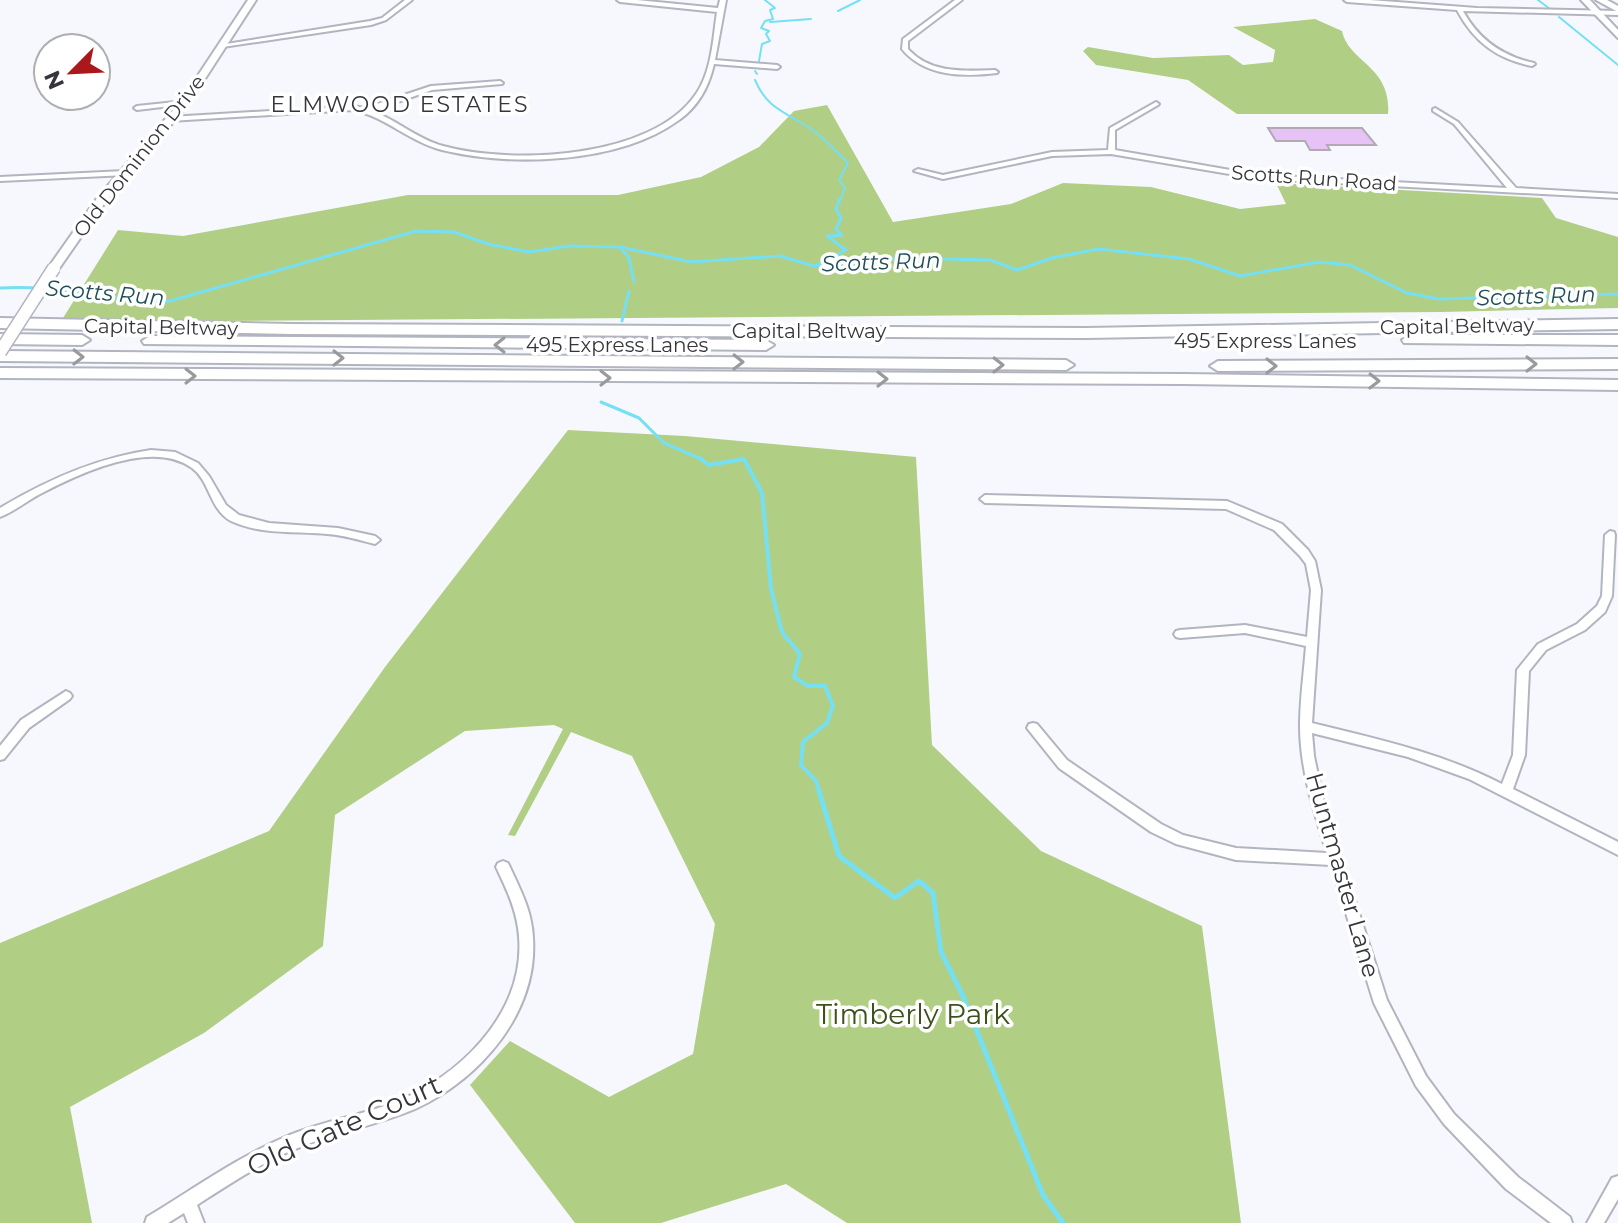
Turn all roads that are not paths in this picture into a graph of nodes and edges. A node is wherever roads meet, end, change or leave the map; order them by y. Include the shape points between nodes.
1 (252, 0) edge
2 (409, 0) edge
3 (620, 0) edge
4 (723, 0) edge
5 (959, 0) edge
6 (1347, 0) edge
7 (1585, 0) edge
8 (1599, 0) edge
9 (1459, 8) junction
10 (720, 10) junction
11 (1615, 12) edge
12 (1596, 13) junction
13 (1618, 24) edge
14 (1618, 35) edge
15 (223, 45) junction
16 (711, 62) junction
17 (1532, 64) dead end
18 (777, 67) dead end
19 (995, 72) dead end
20 (500, 83) dead end
21 (185, 103) junction
22 (1156, 104) dead end
23 (137, 108) dead end
24 (367, 110) junction
25 (1435, 110) dead end
26 (170, 119) junction
27 (1111, 152) junction
28 (918, 171) dead end
29 (124, 173) junction
30 (0, 179) edge
31 (1513, 190) junction
32 (1618, 196) edge
33 (0, 323) edge
34 (1618, 324) edge
35 (0, 339) edge
36 (1618, 340) edge
37 (0, 354) edge
38 (1618, 364) edge
39 (0, 373) edge
40 (1618, 385) edge
41 (985, 499) dead end
42 (0, 513) edge
43 (1610, 535) dead end
44 (375, 540) dead end
45 (1180, 634) dead end
46 (1313, 643) junction
47 (66, 696) dead end
48 (1306, 726) junction
49 (1033, 728) dead end
50 (0, 755) edge
51 (1506, 790) junction
52 (1618, 849) edge
53 (1335, 859) junction
54 (503, 867) dead end
55 (1618, 1184) edge
56 (188, 1202) junction
57 (153, 1223) edge
58 (196, 1223) edge
59 (1564, 1223) edge
60 (1595, 1223) edge

1 - 15 main road, Old Dominion Drive
2 - 15 street via 371,23
3 - 10 street
4 - 10 street
5 - 19 street via 914,31 905,40 905,49 916,61 938,69
6 - 9 street
7 - 12 main road
8 - 11 main road
9 - 12 street
9 - 17 street via 1471,31 1488,46
10 - 16 street
11 - 12 street
11 - 13 main road
12 - 14 main road
15 - 21 main road, Old Dominion Drive
16 - 18 street
16 - 24 street via 699,96 675,120 578,154 472,155 428,143
20 - 24 street via 431,88
21 - 23 street
21 - 26 main road, Old Dominion Drive
22 - 27 street via 1112,129
24 - 26 street via 315,108
25 - 31 street via 1456,123
26 - 29 main road, Old Dominion Drive
27 - 28 street, Scotts Run Road via 1052,154 943,177
27 - 31 street, Scotts Run Road via 1259,177
29 - 30 street
29 - 37 main road, Old Dominion Drive, bridge via 54,268
31 - 32 street, Scotts Run Road
33 - 34 highway, Capital Beltway via 1086,333
36 -> 35 highway, 495 Express Lanes via 468,345
37 -> 38 highway, 495 Express Lanes via 1137,366
39 -> 40 highway, Capital Beltway
41 - 46 street, Huntmaster Lane via 1213,503 1255,515 1294,541 1311,564 1316,590
42 - 44 street via 84,470 160,455 197,466 222,507 235,518 278,529 326,530
43 - 51 street via 1607,596 1601,609 1581,627 1542,647 1523,670 1519,755
45 - 46 street via 1245,629
46 - 48 street, Huntmaster Lane
47 - 50 street via 25,724
48 - 51 street via 1438,761
48 - 53 street, Huntmaster Lane via 1314,786
49 - 53 street via 1063,764 1181,840 1236,854
51 - 52 street
53 - 59 street, Huntmaster Lane via 1381,1003 1421,1081 1479,1152
54 - 56 street, Old Gate Court via 524,914 527,964 513,1007 477,1056 436,1090 289,1143
55 - 60 street
56 - 57 street, Old Gate Court
56 - 58 street

